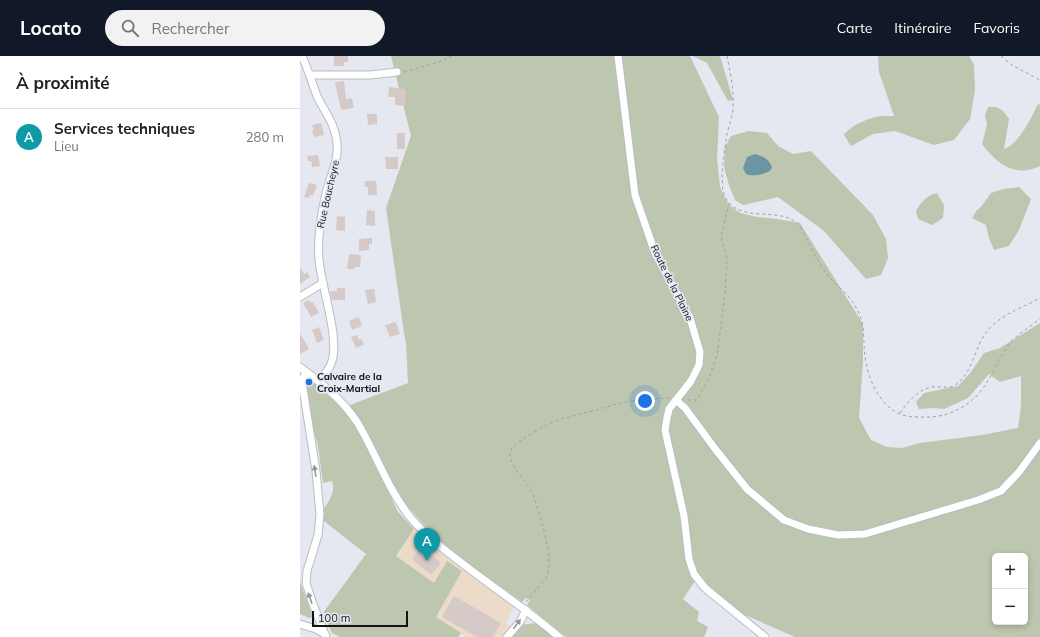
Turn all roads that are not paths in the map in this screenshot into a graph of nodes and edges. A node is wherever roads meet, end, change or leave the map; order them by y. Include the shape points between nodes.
1 (302, 56) edge
2 (618, 56) edge
3 (397, 72) road end
4 (310, 75) junction
5 (323, 283) junction
6 (300, 297) edge
7 (300, 367) edge
8 (306, 372) junction
9 (318, 381) junction
10 (676, 400) junction
11 (1040, 443) edge
12 (524, 609) junction
13 (300, 624) edge
14 (326, 636) edge
15 (507, 637) edge
16 (559, 637) edge
17 (765, 637) edge

1 - 4 street, Rue Boucheyre
2 - 10 street, Route de la Plaine via 635,195 655,253 690,318 700,352 691,381
3 - 4 street via 370,75
4 - 5 street, Rue Boucheyre via 318,96 332,120 337,143 336,159 319,231 319,260
5 - 6 street
5 - 9 street, Rue Boucheyre via 334,342 331,365
7 - 8 street
8 - 9 street
14 -> 8 street via 306,582 318,535 320,514 302,382
9 - 12 street via 335,395 356,421 398,501 418,526 440,547
10 - 11 street via 686,408 747,489 778,516 808,530 838,535 865,534 1001,491
10 - 17 street, Route de la Plaine via 670,409 665,430 694,574 705,588
15 -> 12 street via 520,622
12 - 16 street
13 - 14 street via 316,629

